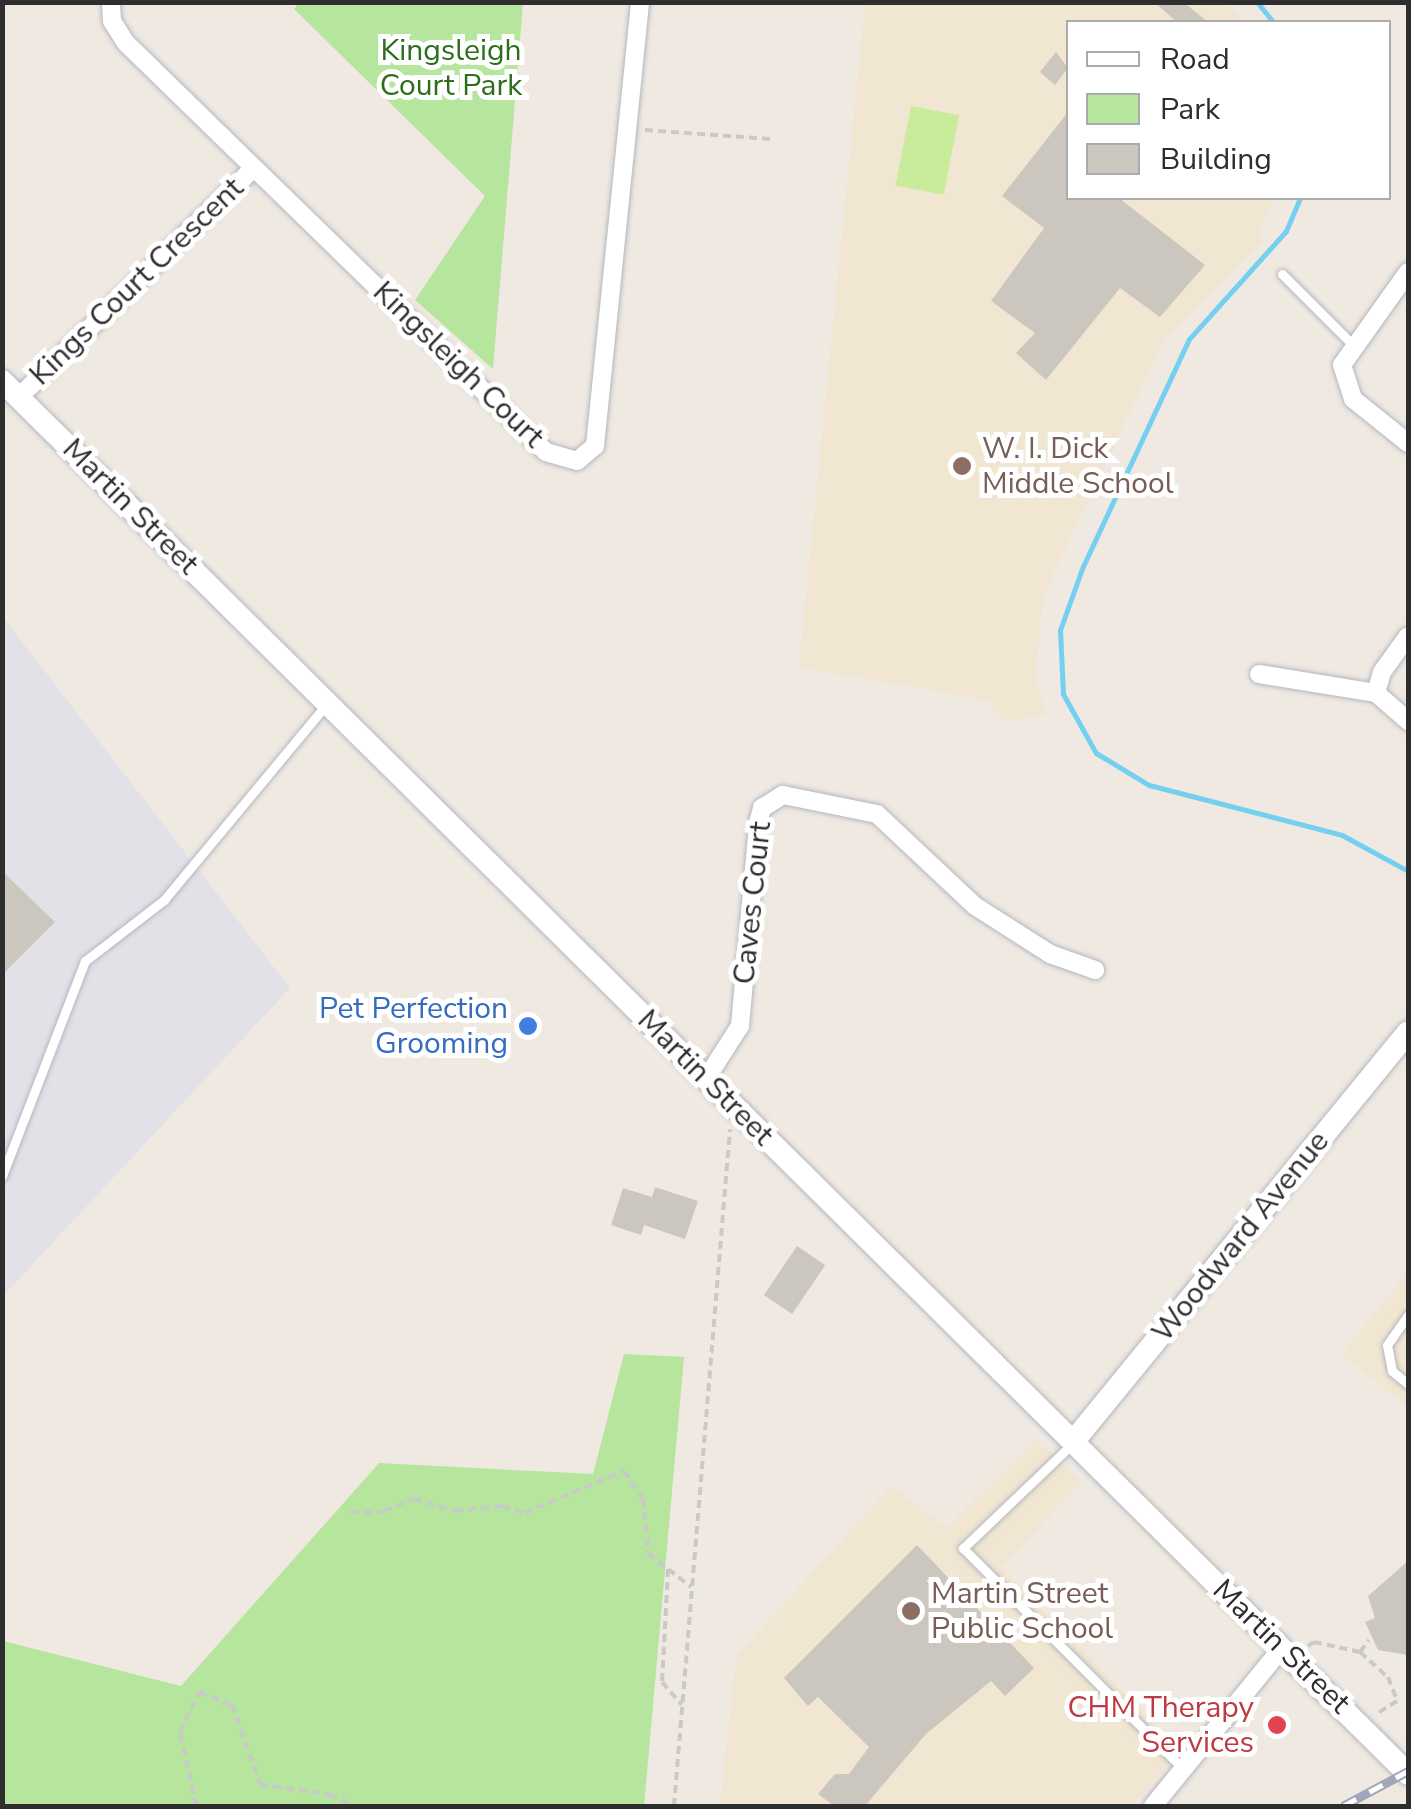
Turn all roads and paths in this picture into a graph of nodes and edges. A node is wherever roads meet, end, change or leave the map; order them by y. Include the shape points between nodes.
1 (111, 2) edge
2 (640, 2) edge
3 (626, 128) junction
4 (771, 139) dead end
5 (254, 168) junction
6 (1408, 272) edge
7 (1282, 274) dead end
8 (1352, 344) junction
9 (11, 389) edge
10 (1408, 444) edge
11 (1408, 636) edge
12 (1259, 674) dead end
13 (1376, 694) junction
14 (326, 704) junction
15 (1408, 721) edge
16 (1095, 970) dead end
17 (1408, 1032) edge
18 (706, 1079) junction
19 (732, 1104) junction
20 (2, 1176) edge
21 (1408, 1315) edge
22 (1408, 1384) edge
23 (1073, 1442) junction
24 (351, 1512) dead end
25 (668, 1569) junction
26 (692, 1588) junction
27 (1369, 1640) dead end
28 (1360, 1652) junction
29 (1287, 1654) junction
30 (682, 1705) junction
31 (1361, 1724) junction
32 (1184, 1769) junction
33 (1408, 1774) edge
34 (196, 1806) edge
35 (354, 1806) edge
36 (674, 1806) edge
37 (1153, 1806) edge

1 - 5 street, Kingsleigh Court via 112,20 126,43
2 - 3 street, Kingsleigh Court
3 - 4 path
3 - 5 street, Kingsleigh Court via 595,446 578,461 546,452
5 - 9 street, Kings Court Crescent
6 - 8 street
7 - 8 lane
8 - 10 street via 1342,365 1354,399
9 - 14 street, Martin Street
11 - 13 street
12 - 13 street
13 - 15 street
14 - 18 street, Martin Street
14 - 20 lane via 164,900 85,961
16 - 18 street, Caves Court via 1050,954 975,906 877,814 783,795 762,808 758,822 740,1026
17 - 23 street, Woodward Avenue
18 - 19 street, Martin Street
19 - 23 street, Martin Street
19 - 26 path
21 - 22 lane via 1387,1345 1392,1371
23 - 29 street, Martin Street
23 - 32 lane via 963,1548
24 - 25 path via 384,1511 414,1498 456,1511 502,1506 525,1512 624,1471 643,1498 648,1553
25 - 26 path
25 - 30 path via 662,1682
26 - 30 path
27 - 28 path
28 - 29 path via 1314,1642
28 - 31 path via 1388,1677 1396,1701
29 - 31 street, Martin Street
29 - 32 street
30 - 36 path
31 - 33 street, Martin Street
32 - 37 street
34 - 35 path via 180,1732 200,1692 232,1705 260,1784 330,1795

